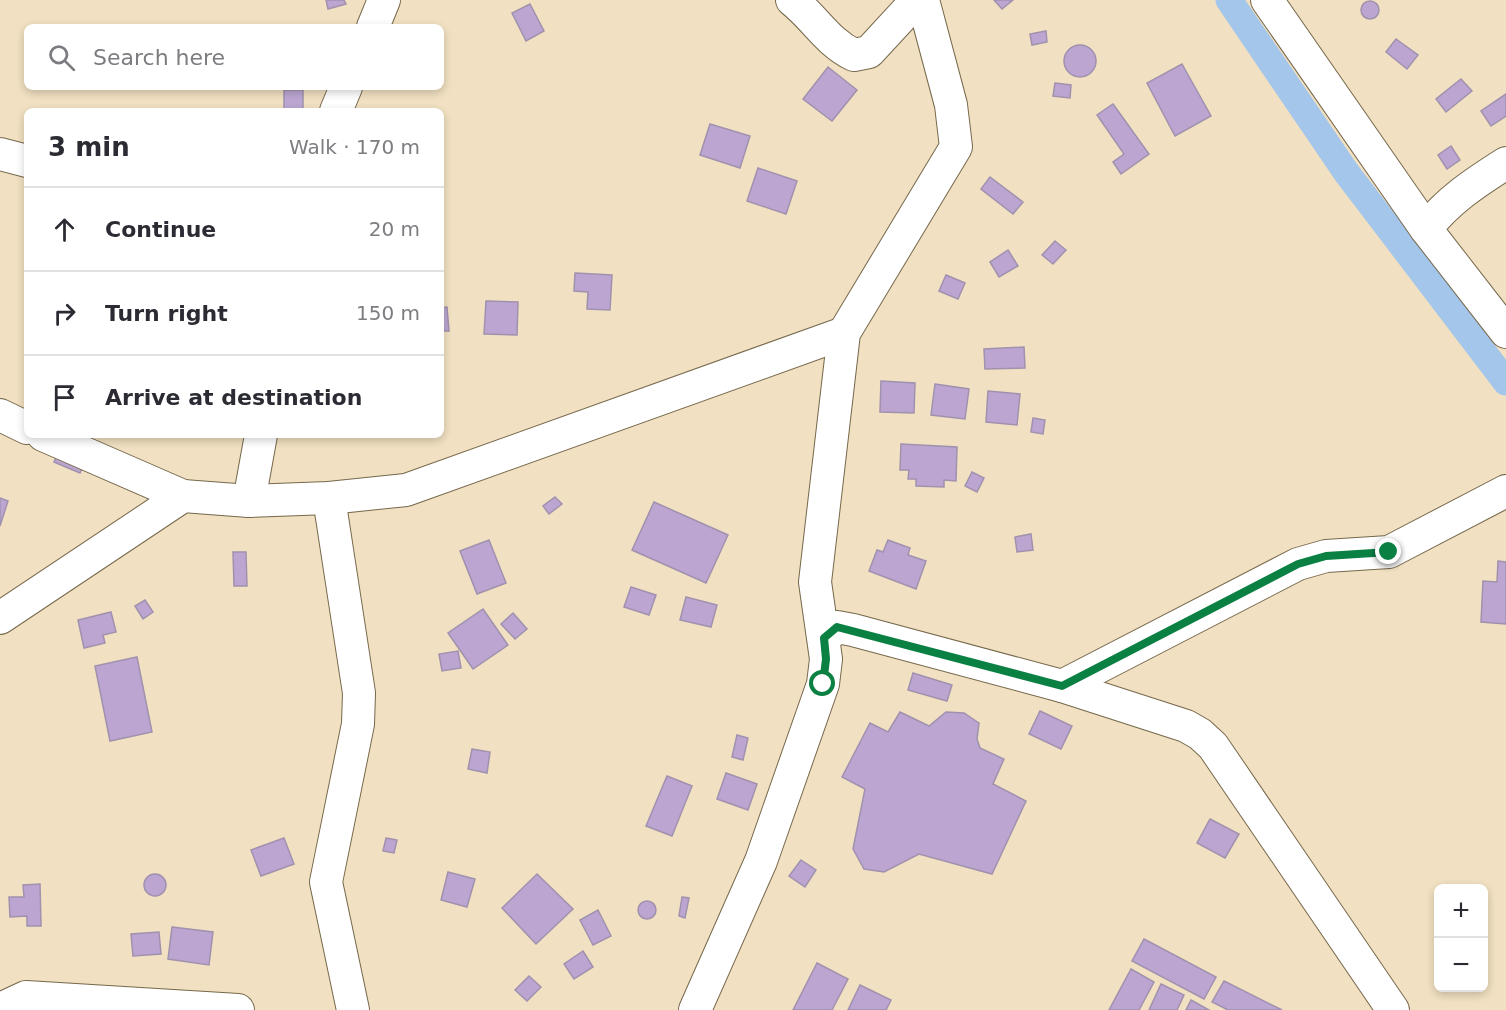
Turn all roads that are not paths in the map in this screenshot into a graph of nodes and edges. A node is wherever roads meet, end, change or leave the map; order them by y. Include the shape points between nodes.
1 (384, 0) edge
2 (792, 0) edge
3 (917, 0) edge
4 (923, 0) edge
5 (1267, 0) edge
6 (374, 24) edge
7 (345, 90) edge
8 (337, 108) edge
9 (0, 154) edge
10 (24, 160) edge
11 (1506, 163) edge
12 (1439, 214) junction
13 (1506, 332) edge
14 (844, 333) junction
15 (0, 415) edge
16 (24, 427) edge
17 (50, 438) edge
18 (260, 438) edge
19 (1506, 491) edge
20 (183, 496) junction
21 (329, 498) junction
22 (249, 501) junction
23 (0, 618) edge
24 (824, 638) junction
25 (1062, 686) junction
26 (0, 1009) edge
27 (238, 1010) edge
28 (353, 1010) edge
29 (695, 1010) edge
30 (1393, 1010) edge

1 - 6 street
2 - 3 street via 829,41 854,55 869,52
4 - 14 street via 951,105 956,147
5 - 12 street
7 - 8 street
9 - 10 street
11 - 12 street via 1473,184
12 - 13 street
14 - 21 street via 406,490
14 - 24 street via 815,582
15 - 16 street
17 - 20 street
18 - 22 street
19 - 25 street via 1389,552 1326,556 1298,564
20 - 22 street
20 - 23 street
21 - 22 street
21 - 28 street via 358,693 358,724 326,882
24 - 25 street via 837,627 853,630
24 - 29 street via 823,684 761,861
25 - 30 street via 1185,726 1213,746
26 - 27 street via 26,997

